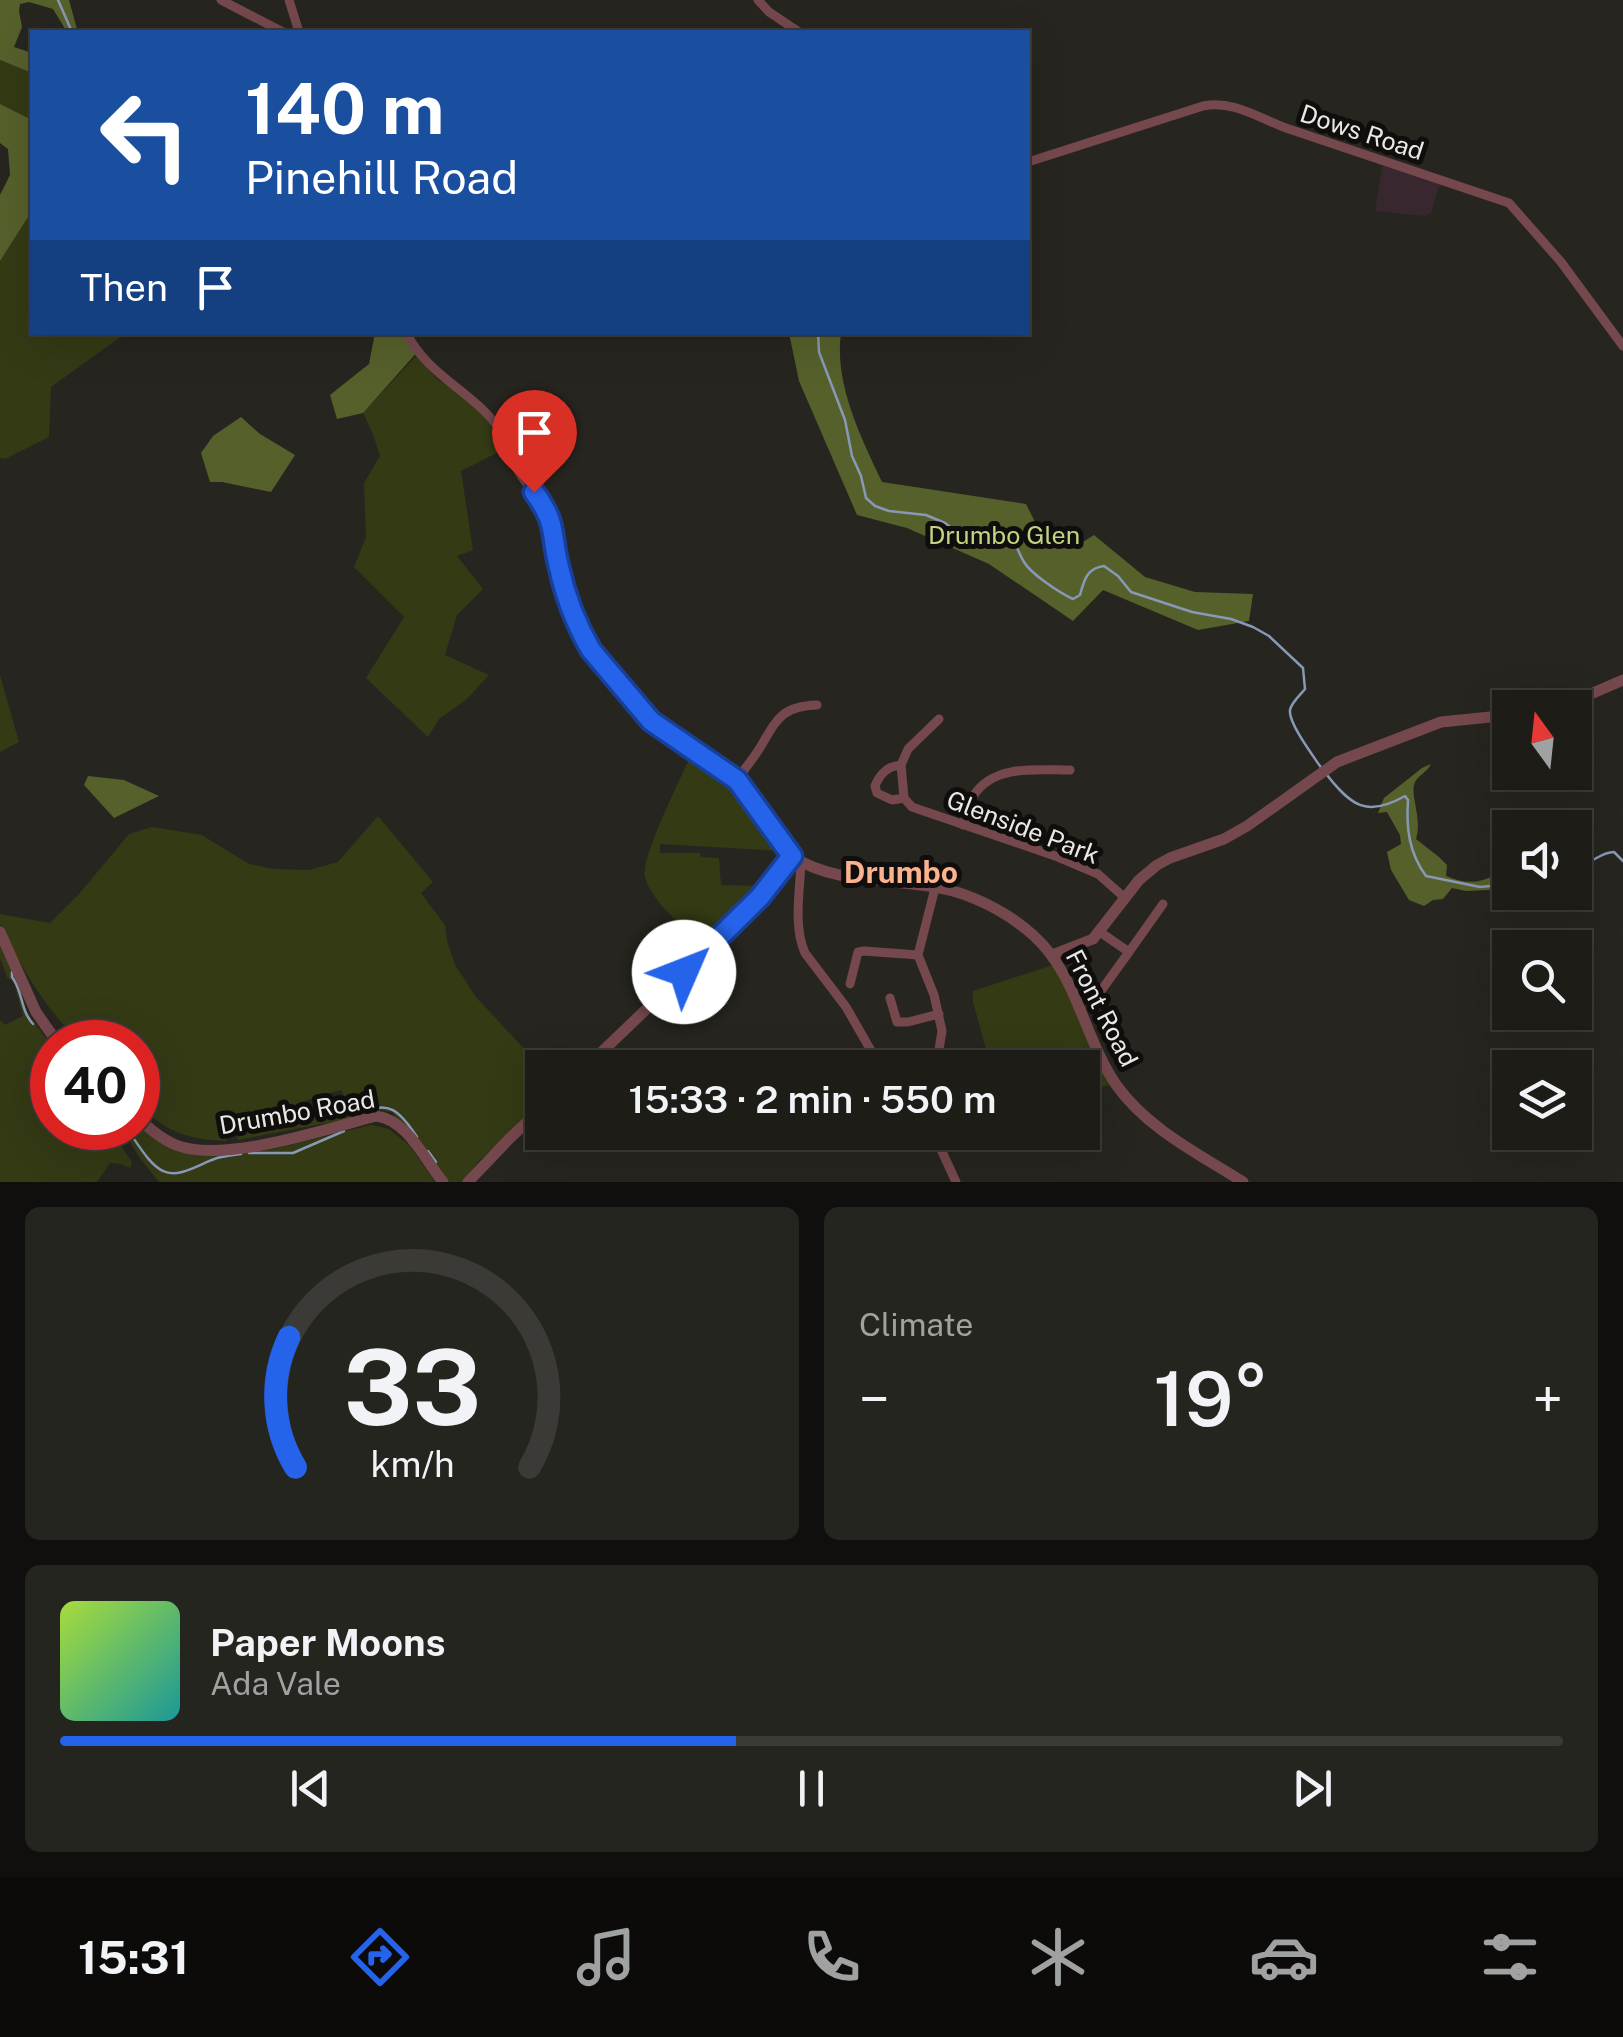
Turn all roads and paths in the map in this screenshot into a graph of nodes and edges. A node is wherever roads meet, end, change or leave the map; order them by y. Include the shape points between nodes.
1 (221, 0) edge
2 (289, 0) edge
3 (758, 0) edge
4 (279, 30) edge
5 (298, 30) edge
6 (796, 30) edge
7 (1030, 161) edge
8 (408, 335) edge
9 (1623, 346) edge
10 (1623, 680) edge
11 (1592, 693) edge
12 (817, 705) dead end
13 (1492, 717) edge
14 (940, 719) dead end
15 (1053, 757) dead end
16 (901, 765) junction
17 (1054, 770) junction
18 (1070, 770) dead end
19 (737, 780) junction
20 (904, 798) junction
21 (963, 825) junction
22 (796, 859) junction
23 (935, 888) junction
24 (1125, 898) junction
25 (1162, 904) dead end
26 (1144, 908) dead end
27 (1156, 916) junction
28 (0, 932) edge
29 (1100, 932) junction
30 (1129, 952) junction
31 (918, 955) junction
32 (1052, 955) junction
33 (850, 984) dead end
34 (1085, 990) dead end
35 (890, 998) dead end
36 (938, 1014) junction
37 (42, 1020) edge
38 (605, 1050) edge
39 (871, 1050) edge
40 (939, 1050) edge
41 (525, 1124) edge
42 (160, 1135) edge
43 (941, 1150) edge
44 (443, 1182) edge
45 (468, 1182) edge
46 (956, 1182) edge
47 (1243, 1182) edge

1 - 4 street
2 - 5 street
3 - 6 street
7 - 9 street, Dows Road via 1204,106 1236,106 1509,203
8 - 19 street via 428,365 499,429 554,529 564,583 591,650 651,721
10 - 11 street
12 - 19 street via 776,719
13 - 24 street via 1441,722 1337,762 1236,832 1157,864
14 - 16 street, Glenside Park via 908,748
15 - 17 street
16 - 20 street
16 - 20 street, Glenside Park via 886,769 874,786 883,797
17 - 18 street
17 - 21 street via 991,778 972,798
19 - 22 street
20 - 21 street, Glenside Park
21 - 24 street, Glenside Park via 1098,874
22 - 23 street, Front Road via 864,881
22 - 38 street
22 - 39 street via 801,944
23 - 31 street
23 - 32 street, Front Road via 1006,916
24 - 29 street
25 - 27 street
26 - 27 street
27 - 30 street
28 - 37 street
29 - 30 street
29 - 32 street
30 - 34 street via 1094,1002
31 - 33 street via 858,952
31 - 36 street
32 - 47 street, Front Road via 1127,1099 1164,1132
35 - 36 street via 897,1022
36 - 40 street
41 - 45 street
42 - 44 street, Drumbo Road via 178,1146 210,1150 260,1145 376,1116 406,1132
43 - 46 street

